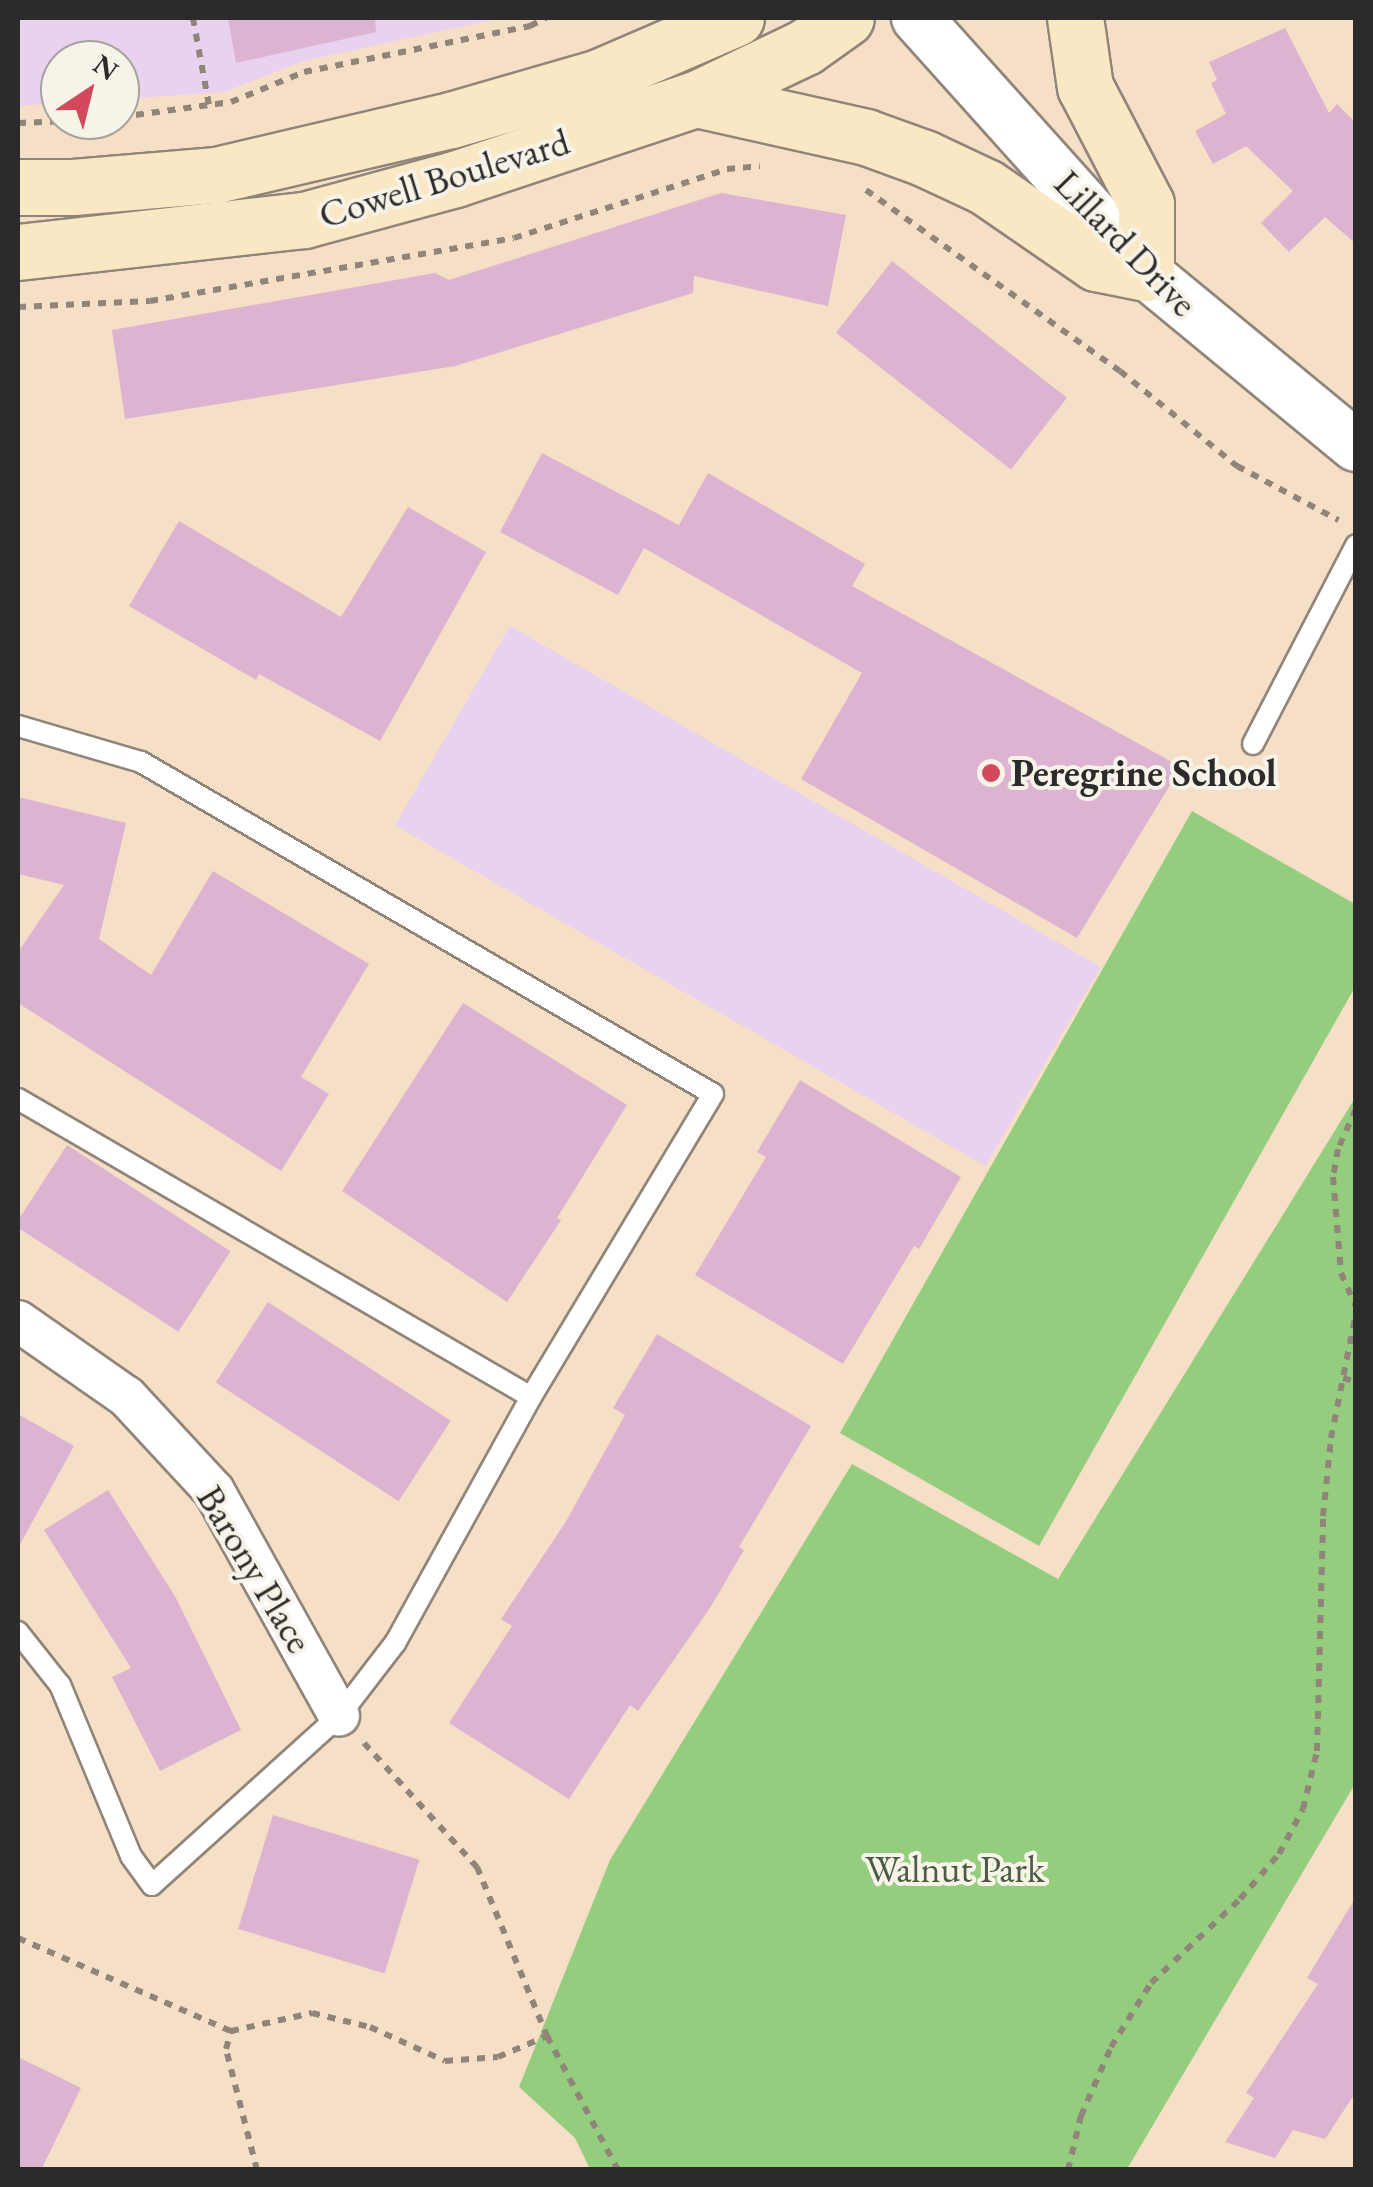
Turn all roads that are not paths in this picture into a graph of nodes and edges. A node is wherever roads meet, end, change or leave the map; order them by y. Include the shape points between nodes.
1 (666, 18) edge
2 (736, 18) edge
3 (846, 18) edge
4 (917, 18) edge
5 (1075, 18) edge
6 (599, 78) junction
7 (696, 99) junction
8 (18, 186) edge
9 (75, 216) junction
10 (18, 252) edge
11 (1146, 273) junction
12 (1356, 446) edge
13 (1356, 545) edge
14 (18, 726) edge
15 (1253, 744) dead end
16 (18, 1099) edge
17 (18, 1321) edge
18 (531, 1397) junction
19 (18, 1632) edge
20 (339, 1716) junction

1 - 6 main road
2 - 6 main road, Cowell Boulevard
3 - 7 main road, Cowell Boulevard via 805,48
4 - 11 street, Lillard Drive
5 - 11 main road via 1085,87 1146,204
6 - 9 main road, Cowell Boulevard
7 - 9 main road, Cowell Boulevard via 455,179 304,220
7 - 11 main road via 866,136 924,158 986,188 1096,264
8 - 9 main road, Cowell Boulevard
9 - 10 main road, Cowell Boulevard
11 - 12 street, Lillard Drive
13 - 15 lane
14 - 18 lane via 142,762 713,1094
16 - 18 lane
17 - 20 street, Barony Place via 127,1397 214,1490
18 - 20 lane via 395,1643
19 - 20 lane via 60,1685 131,1856 152,1885

